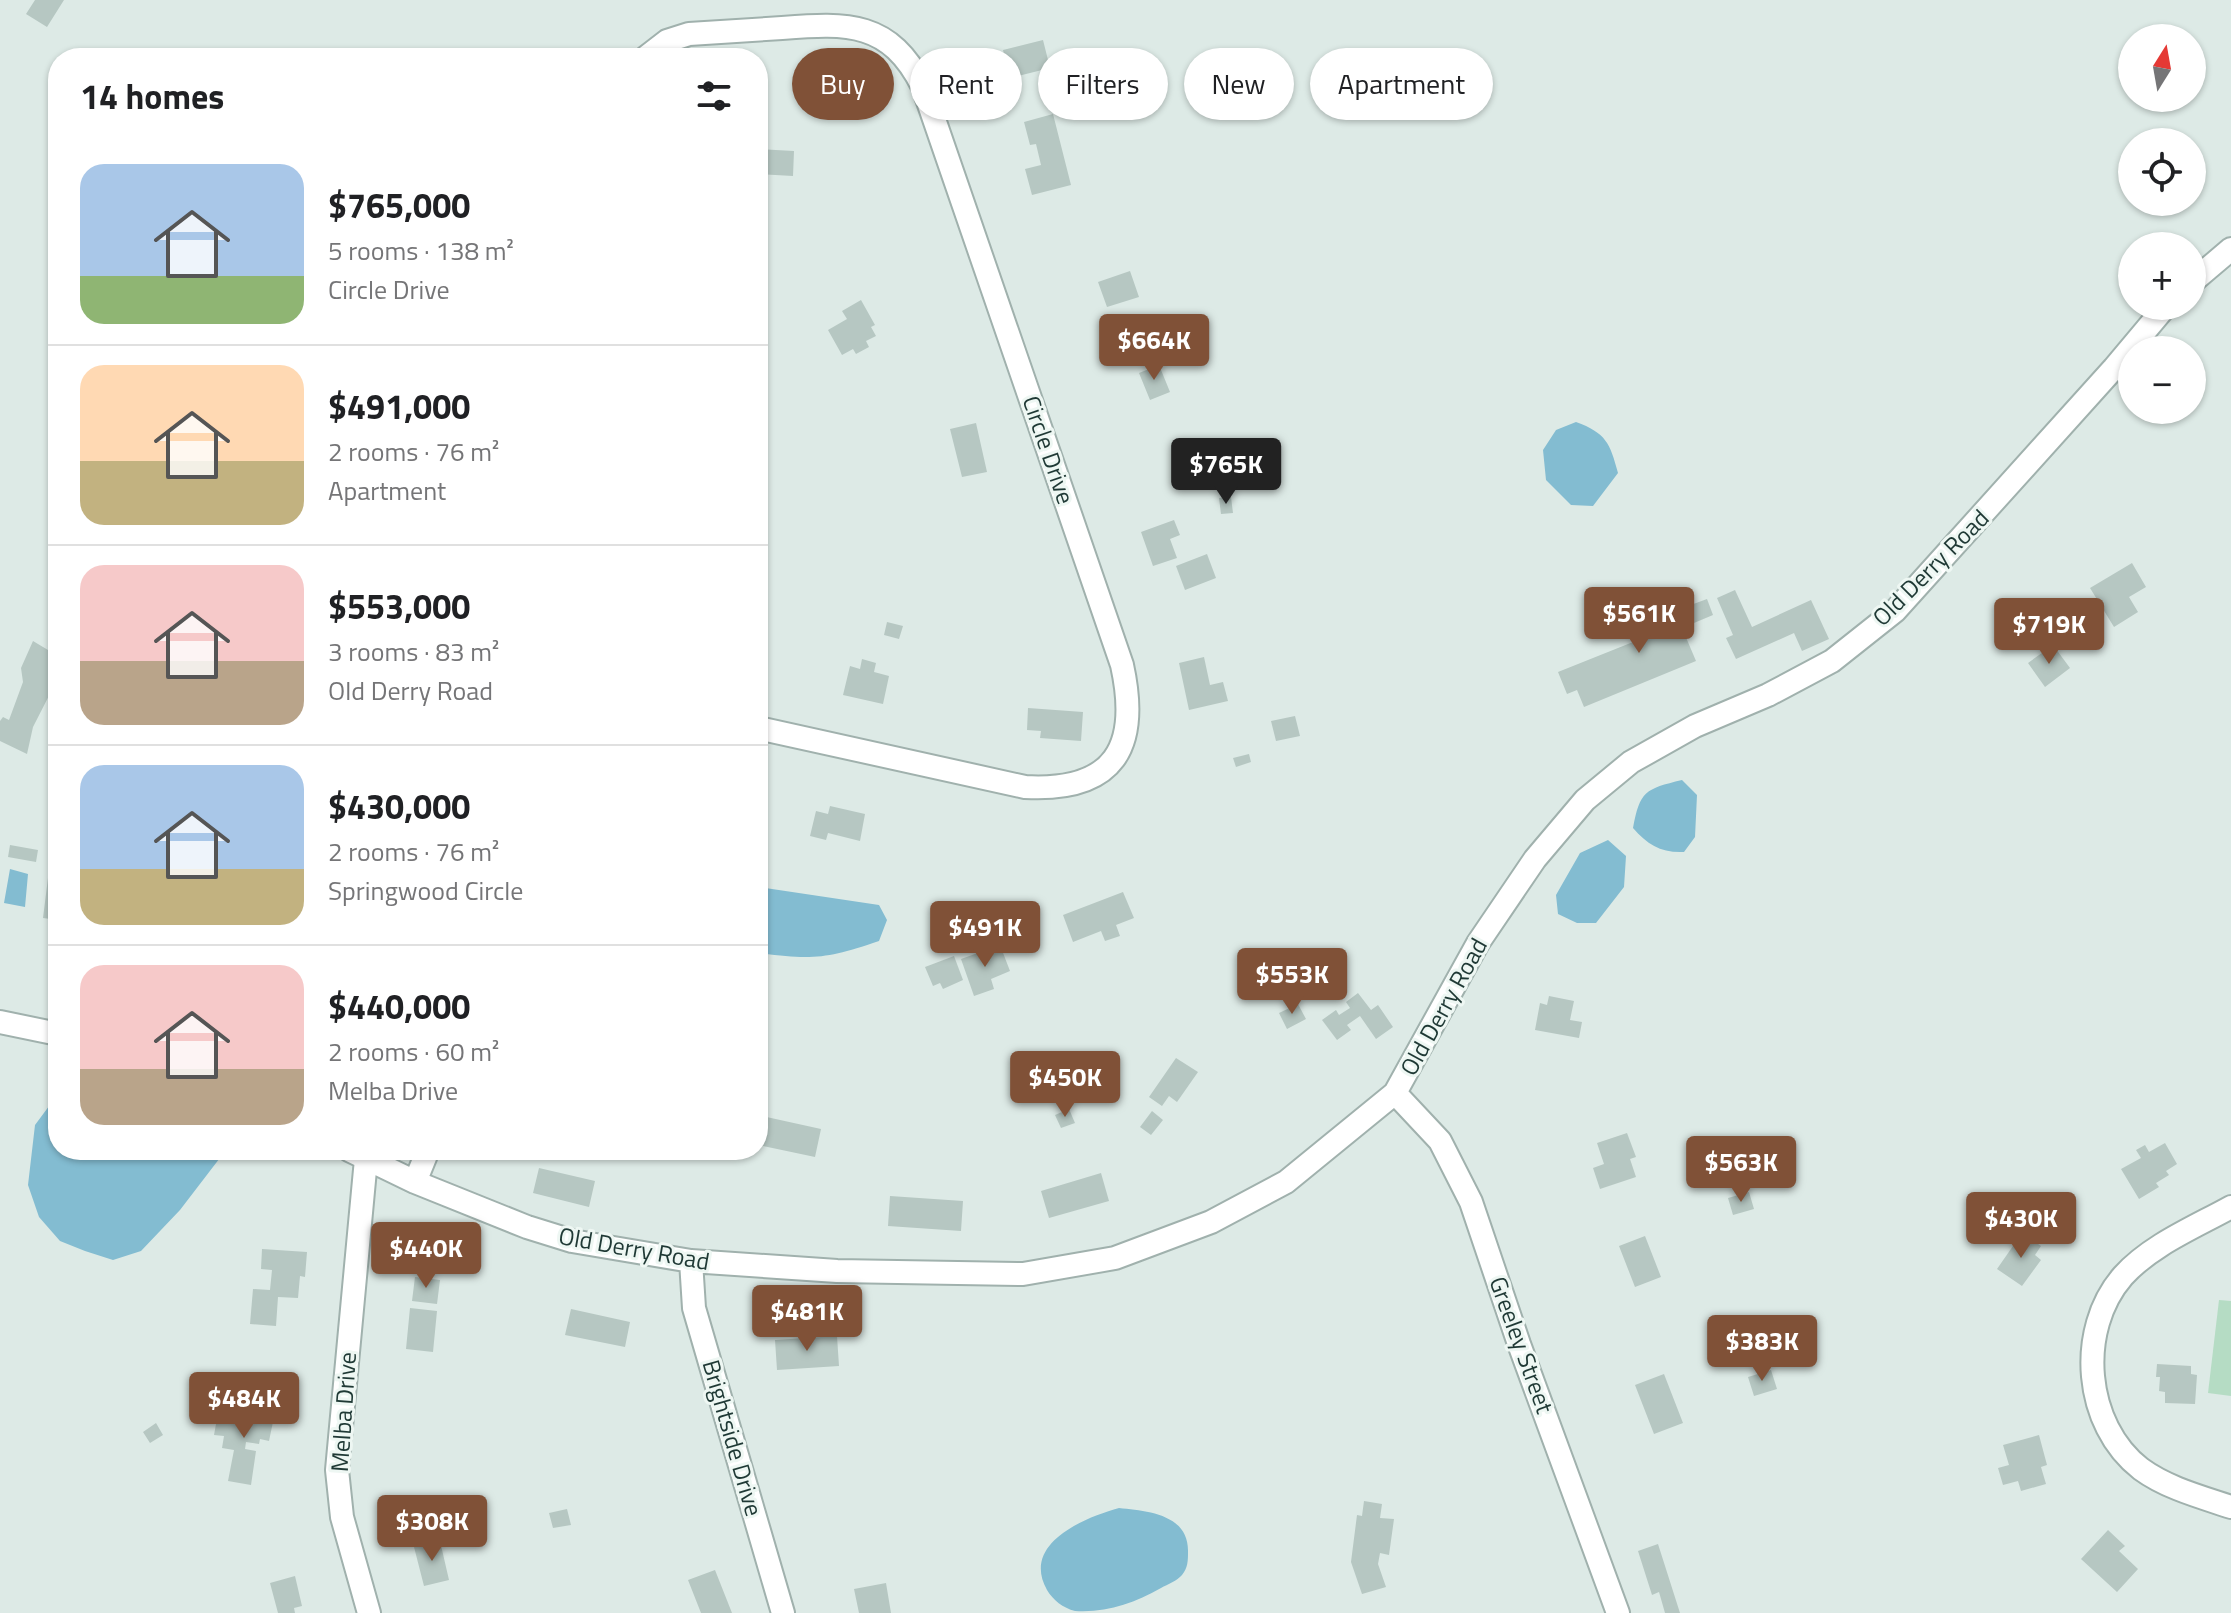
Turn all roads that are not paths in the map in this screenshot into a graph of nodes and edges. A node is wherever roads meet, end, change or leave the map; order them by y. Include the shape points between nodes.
1 (658, 48) edge
2 (2231, 249) edge
3 (2206, 270) edge
4 (2154, 320) edge
5 (768, 730) edge
6 (0, 1022) edge
7 (48, 1032) edge
8 (1395, 1093) junction
9 (358, 1160) edge
10 (369, 1160) edge
11 (424, 1160) edge
12 (415, 1182) junction
13 (2231, 1207) edge
14 (691, 1261) junction
15 (2231, 1507) edge
16 (369, 1613) edge
17 (783, 1613) edge
18 (1618, 1613) edge

1 - 5 street, Circle Drive via 689,34 830,24 878,34 912,66 1122,665 1130,715 1113,762 1094,777 1049,788
2 - 3 street
4 - 8 street, Old Derry Road via 1895,611 1832,661 1656,747 1585,800 1535,859 1478,943
6 - 7 street
8 - 14 street, Old Derry Road via 1286,1182 1201,1226 1115,1258 1023,1274 976,1276
8 - 18 street, Greeley Street via 1440,1141 1471,1202
9 - 16 street, Melba Drive via 337,1470 342,1517
10 - 12 street, Old Derry Road
11 - 12 street
12 - 14 street, Old Derry Road via 572,1241
13 - 15 street via 2139,1260 2122,1278 2099,1319 2092,1365 2094,1388 2110,1431 2139,1467 2158,1480
14 - 17 street, Brightside Drive via 694,1308

